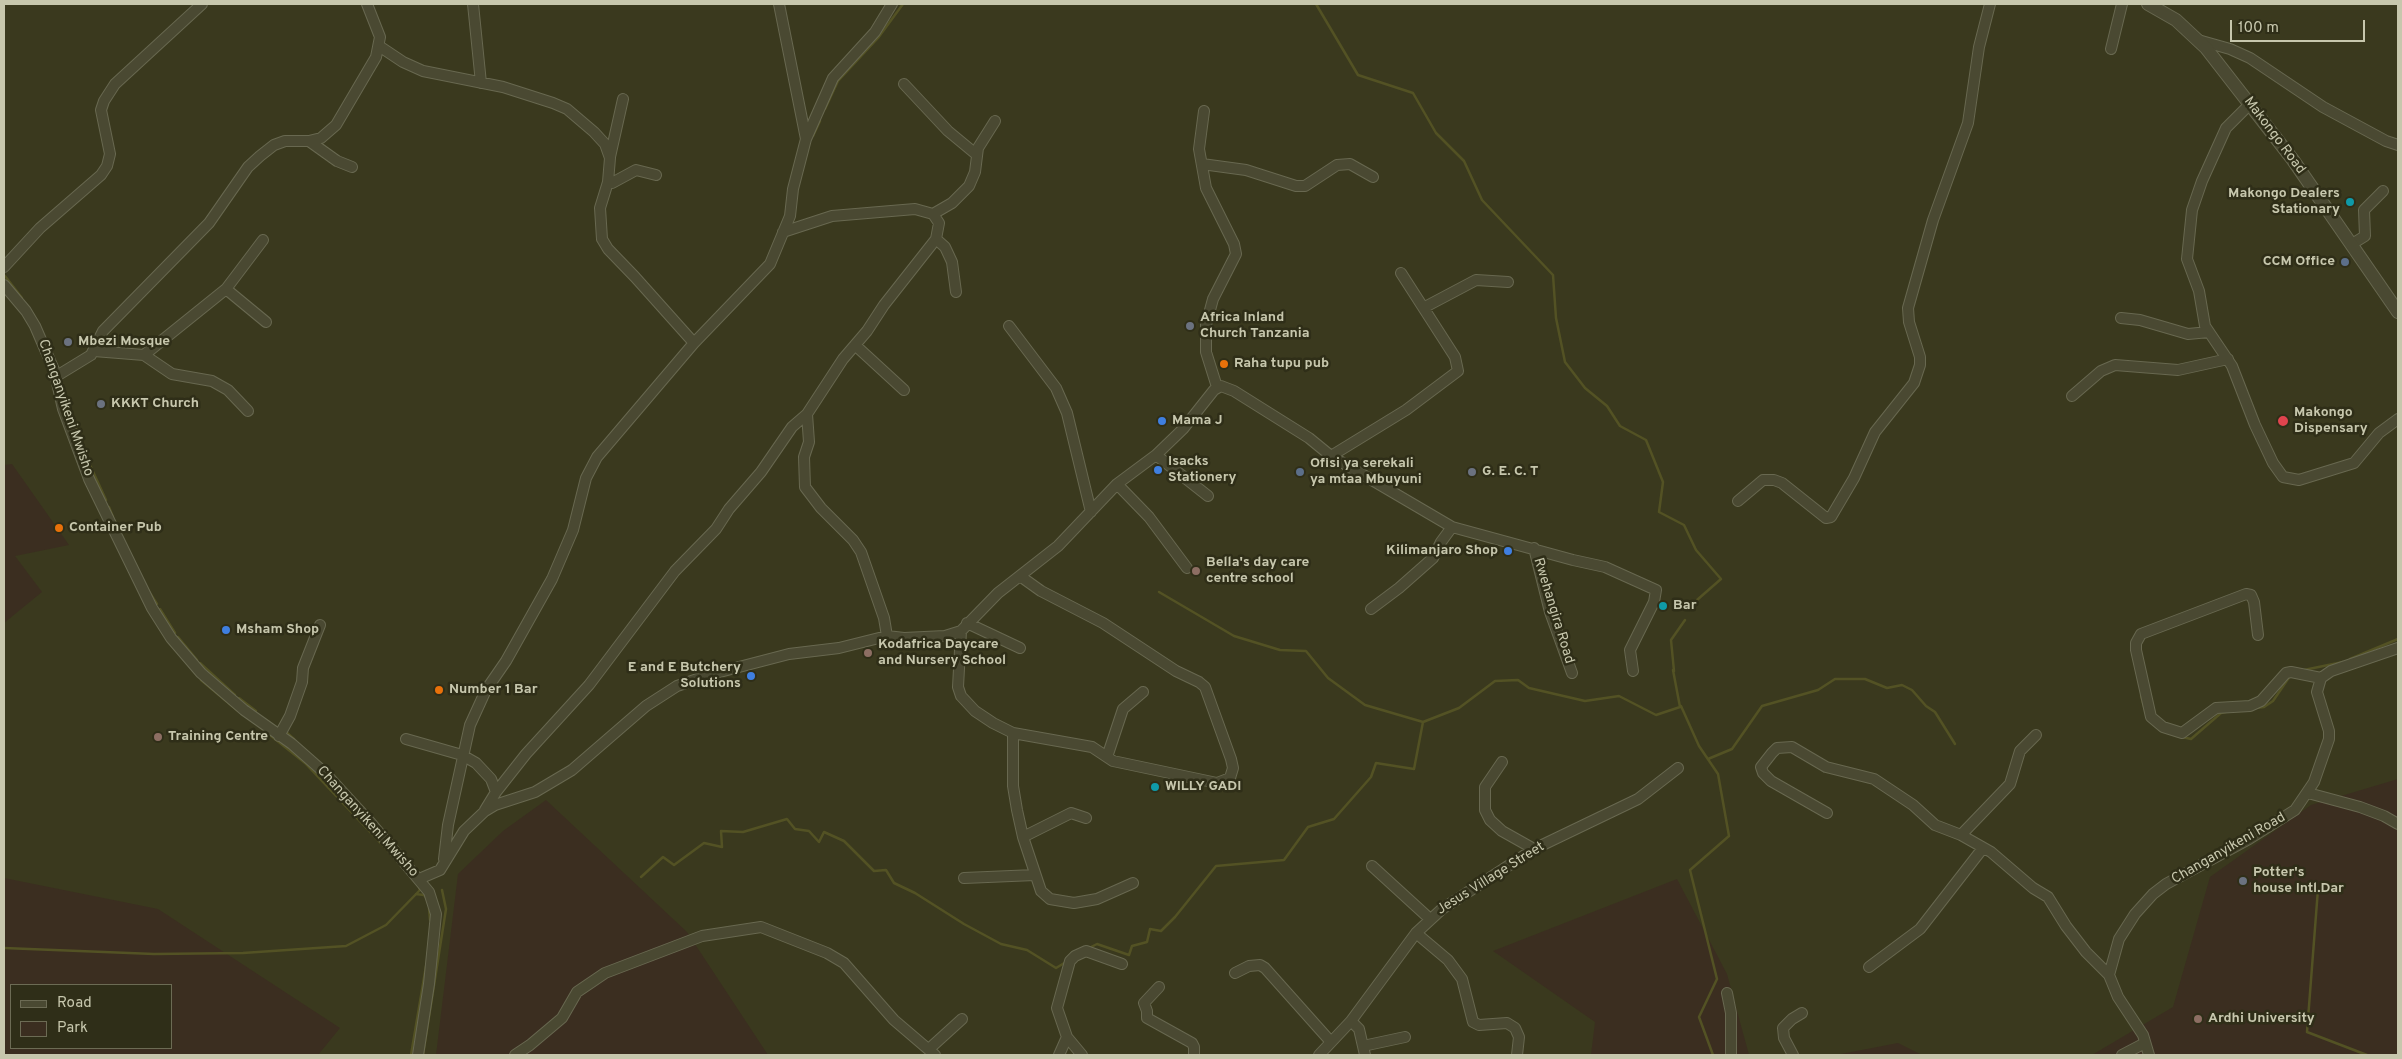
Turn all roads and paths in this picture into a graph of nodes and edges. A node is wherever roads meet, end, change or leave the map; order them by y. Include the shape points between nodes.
1 (202, 4) edge
2 (473, 4) edge
3 (778, 4) edge
4 (892, 4) edge
5 (1990, 4) edge
6 (2122, 4) edge
7 (2148, 4) edge
8 (369, 5) edge
9 (2162, 7) edge
10 (2198, 40) junction
11 (379, 46) junction
12 (2111, 48) dead end
13 (481, 83) junction
14 (904, 84) dead end
15 (623, 99) dead end
16 (2250, 104) junction
17 (1204, 111) dead end
18 (995, 121) dead end
19 (806, 139) junction
20 (309, 141) junction
21 (2398, 145) edge
22 (977, 156) junction
23 (610, 158) junction
24 (1202, 164) junction
25 (352, 166) dead end
26 (656, 176) dead end
27 (1374, 178) dead end
28 (608, 182) junction
29 (2383, 191) dead end
30 (933, 214) junction
31 (783, 232) junction
32 (263, 240) dead end
33 (936, 240) junction
34 (2352, 244) junction
35 (4, 267) edge
36 (1401, 273) dead end
37 (1508, 282) dead end
38 (4, 285) edge
39 (226, 289) junction
40 (956, 292) dead end
41 (1425, 307) junction
42 (2398, 312) edge
43 (2121, 318) dead end
44 (266, 322) dead end
45 (1009, 326) dead end
46 (2209, 332) junction
47 (694, 343) junction
48 (856, 345) junction
49 (94, 351) junction
50 (144, 355) junction
51 (2228, 359) junction
52 (55, 377) junction
53 (1218, 387) junction
54 (904, 390) dead end
55 (2072, 396) dead end
56 (248, 411) dead end
57 (807, 414) junction
58 (2398, 419) edge
59 (1156, 455) junction
60 (1331, 456) junction
61 (1117, 484) junction
62 (1208, 496) dead end
63 (1738, 501) dead end
64 (1091, 512) junction
65 (1452, 527) junction
66 (1534, 548) junction
67 (1187, 568) dead end
68 (1020, 576) junction
69 (1371, 609) dead end
70 (967, 622) junction
71 (320, 625) dead end
72 (960, 631) junction
73 (2258, 635) dead end
74 (887, 636) junction
75 (1020, 648) dead end
76 (2398, 648) edge
77 (1633, 671) dead end
78 (1572, 673) dead end
79 (2321, 678) junction
80 (1143, 692) dead end
81 (1012, 733) junction
82 (2036, 735) dead end
83 (280, 736) junction
84 (406, 739) dead end
85 (462, 755) junction
86 (1107, 757) junction
87 (1502, 762) dead end
88 (1678, 768) dead end
89 (496, 792) junction
90 (2308, 793) junction
91 (485, 811) junction
92 (1827, 813) dead end
93 (1086, 818) dead end
94 (2398, 824) edge
95 (1962, 835) junction
96 (1023, 837) junction
97 (1983, 848) junction
98 (1534, 849) junction
99 (443, 865) junction
100 (1372, 866) dead end
101 (1035, 875) junction
102 (964, 878) dead end
103 (419, 879) junction
104 (1133, 883) dead end
105 (1430, 919) junction
106 (1416, 933) junction
107 (1122, 964) dead end
108 (1870, 967) dead end
109 (1235, 973) dead end
110 (2109, 975) junction
111 (1159, 987) dead end
112 (1727, 993) dead end
113 (1802, 1013) dead end
114 (962, 1019) dead end
115 (1351, 1021) junction
116 (1067, 1037) junction
117 (1405, 1038) dead end
118 (1332, 1042) junction
119 (2145, 1042) junction
120 (1364, 1051) edge
121 (932, 1052) edge
122 (418, 1055) edge
123 (515, 1055) edge
124 (1059, 1055) edge
125 (1082, 1055) edge
126 (1194, 1055) edge
127 (1319, 1055) edge
128 (1517, 1055) edge
129 (1731, 1055) edge
130 (1793, 1055) edge
131 (2122, 1055) edge
132 (2149, 1055) edge

1 - 35 street via 115,84 104,101 101,110 110,154 101,175 40,228
2 - 13 street
3 - 19 street
4 - 19 street via 875,32 833,78
5 - 63 street via 1979,46 1968,123 1933,220 1908,308 1920,357 1914,383 1875,432 1854,478 1830,517 1826,518 1774,480 1763,480
6 - 12 street
7 - 9 street, Makongo Road
8 - 11 street via 377,26
9 - 10 street, Makongo Road
10 - 16 street, Makongo Road
10 - 21 street via 2250,58 2323,107
11 - 13 street via 423,71
11 - 20 street via 376,57 336,124 321,138
13 - 23 street via 524,93 567,109 594,132
14 - 22 street via 948,131
15 - 23 street
16 - 34 street, Makongo Road
16 - 46 street via 2226,128 2192,210 2187,259 2199,291 2203,321
17 - 24 street via 1200,140
18 - 22 street via 978,148
19 - 31 street via 793,189 790,216
20 - 25 street via 337,161
20 - 49 street via 285,141 274,145 248,167 209,223 103,331
22 - 30 street via 970,186 946,208
23 - 28 street
24 - 27 street via 1231,167 1296,186 1305,186 1337,165 1350,164
24 - 53 street via 1206,188 1236,254 1213,299 1206,325 1206,352
26 - 28 street via 636,170
28 - 47 street via 600,208 602,239 608,250
29 - 34 street via 2364,210 2365,236
30 - 31 street via 915,209 832,216
30 - 33 street via 940,223
31 - 47 street via 770,264
32 - 39 street
33 - 40 street via 945,247 952,262
33 - 48 street
34 - 42 street, Makongo Road
36 - 41 street
37 - 41 street via 1476,280
38 - 52 street, Changanyikeni Mwisho via 35,326
39 - 44 street
39 - 50 street
41 - 60 street via 1455,357 1458,371 1406,410
43 - 46 street via 2188,334
45 - 64 street via 1056,388 1067,413
46 - 51 street
47 - 85 street via 597,456 586,478 565,551 506,661 486,690 470,725
48 - 54 street
48 - 57 street
49 - 50 street
49 - 52 street
50 - 56 street via 172,374 218,384
51 - 55 street via 2178,370 2115,365 2102,371
51 - 58 street via 2273,463 2283,477 2299,480 2354,463 2380,433
52 - 83 street, Changanyikeni Mwisho via 63,409 89,479 152,608 171,638 201,672
53 - 59 street
53 - 60 street via 1226,386 1309,438
57 - 74 street via 809,442 804,457 805,487 861,552
57 - 89 street via 792,427 716,529 675,571 589,685
59 - 61 street
59 - 62 street
60 - 65 street
61 - 64 street
61 - 67 street via 1149,517
64 - 68 street via 1058,546
65 - 66 street
65 - 69 street via 1433,558
66 - 77 street via 1604,567 1656,590 1654,602 1630,650
66 - 78 street, Rwehangira Road via 1550,612
68 - 70 street
68 - 86 street via 1199,682 1205,688 1233,768 1230,778 1217,783 1116,762
70 - 72 street
70 - 75 street
71 - 83 street
72 - 74 street via 944,636
72 - 81 street via 958,687 961,696 975,711
73 - 79 street via 2254,602 2251,595 2246,594 2141,634 2136,650 2150,717 2163,727 2182,733 2216,708 2250,706 2261,701 2286,674 2292,672
74 - 91 street via 839,648 759,661 677,686 646,706 572,770 534,792
76 - 79 street
79 - 90 street, Changanyikeni Road via 2317,692 2329,739
80 - 86 street via 1123,709
81 - 86 street via 1092,747
81 - 96 street via 1013,786
82 - 95 street via 2020,751 2010,784
83 - 103 street, Changanyikeni Mwisho via 326,774
84 - 85 street
85 - 89 street via 485,770
85 - 99 street
87 - 98 street via 1485,787 1485,810 1502,831
88 - 98 street, Jesus Village Street via 1638,799
89 - 91 street
90 - 94 street via 2360,807
90 - 110 street, Changanyikeni Road via 2295,810 2153,894 2118,939
91 - 99 street via 464,831
92 - 95 street via 1771,781 1763,773 1761,767 1777,748 1792,747 1826,767 1874,779 1913,805 1935,825
93 - 96 street via 1071,813 1063,815
95 - 97 street
96 - 101 street
97 - 108 street via 1920,929
97 - 110 street via 2048,897 2086,952
98 - 105 street, Jesus Village Street
99 - 103 street via 436,873
100 - 105 street
101 - 102 street
101 - 104 street via 1046,896 1064,903 1097,899
103 - 122 street, Changanyikeni Mwisho via 430,892 436,914 430,984
105 - 106 street, Jesus Village Street
106 - 115 street, Jesus Village Street
106 - 128 street via 1448,960 1462,979 1475,1024 1508,1023 1515,1028 1519,1037
107 - 116 street via 1086,951 1070,961 1058,1008
109 - 118 street via 1249,966 1265,968
110 - 119 street
111 - 126 street via 1144,1003 1147,1018 1192,1043
112 - 129 street via 1731,1013
113 - 130 street via 1784,1028 1784,1038
114 - 121 street
115 - 118 street, Jesus Village Street
115 - 120 street via 1359,1029
116 - 124 street
116 - 125 street
117 - 120 street
118 - 127 street, Jesus Village Street
119 - 131 street
119 - 132 street
121 - 123 street via 894,1020 844,963 761,927 702,936 605,972 577,992 562,1018

